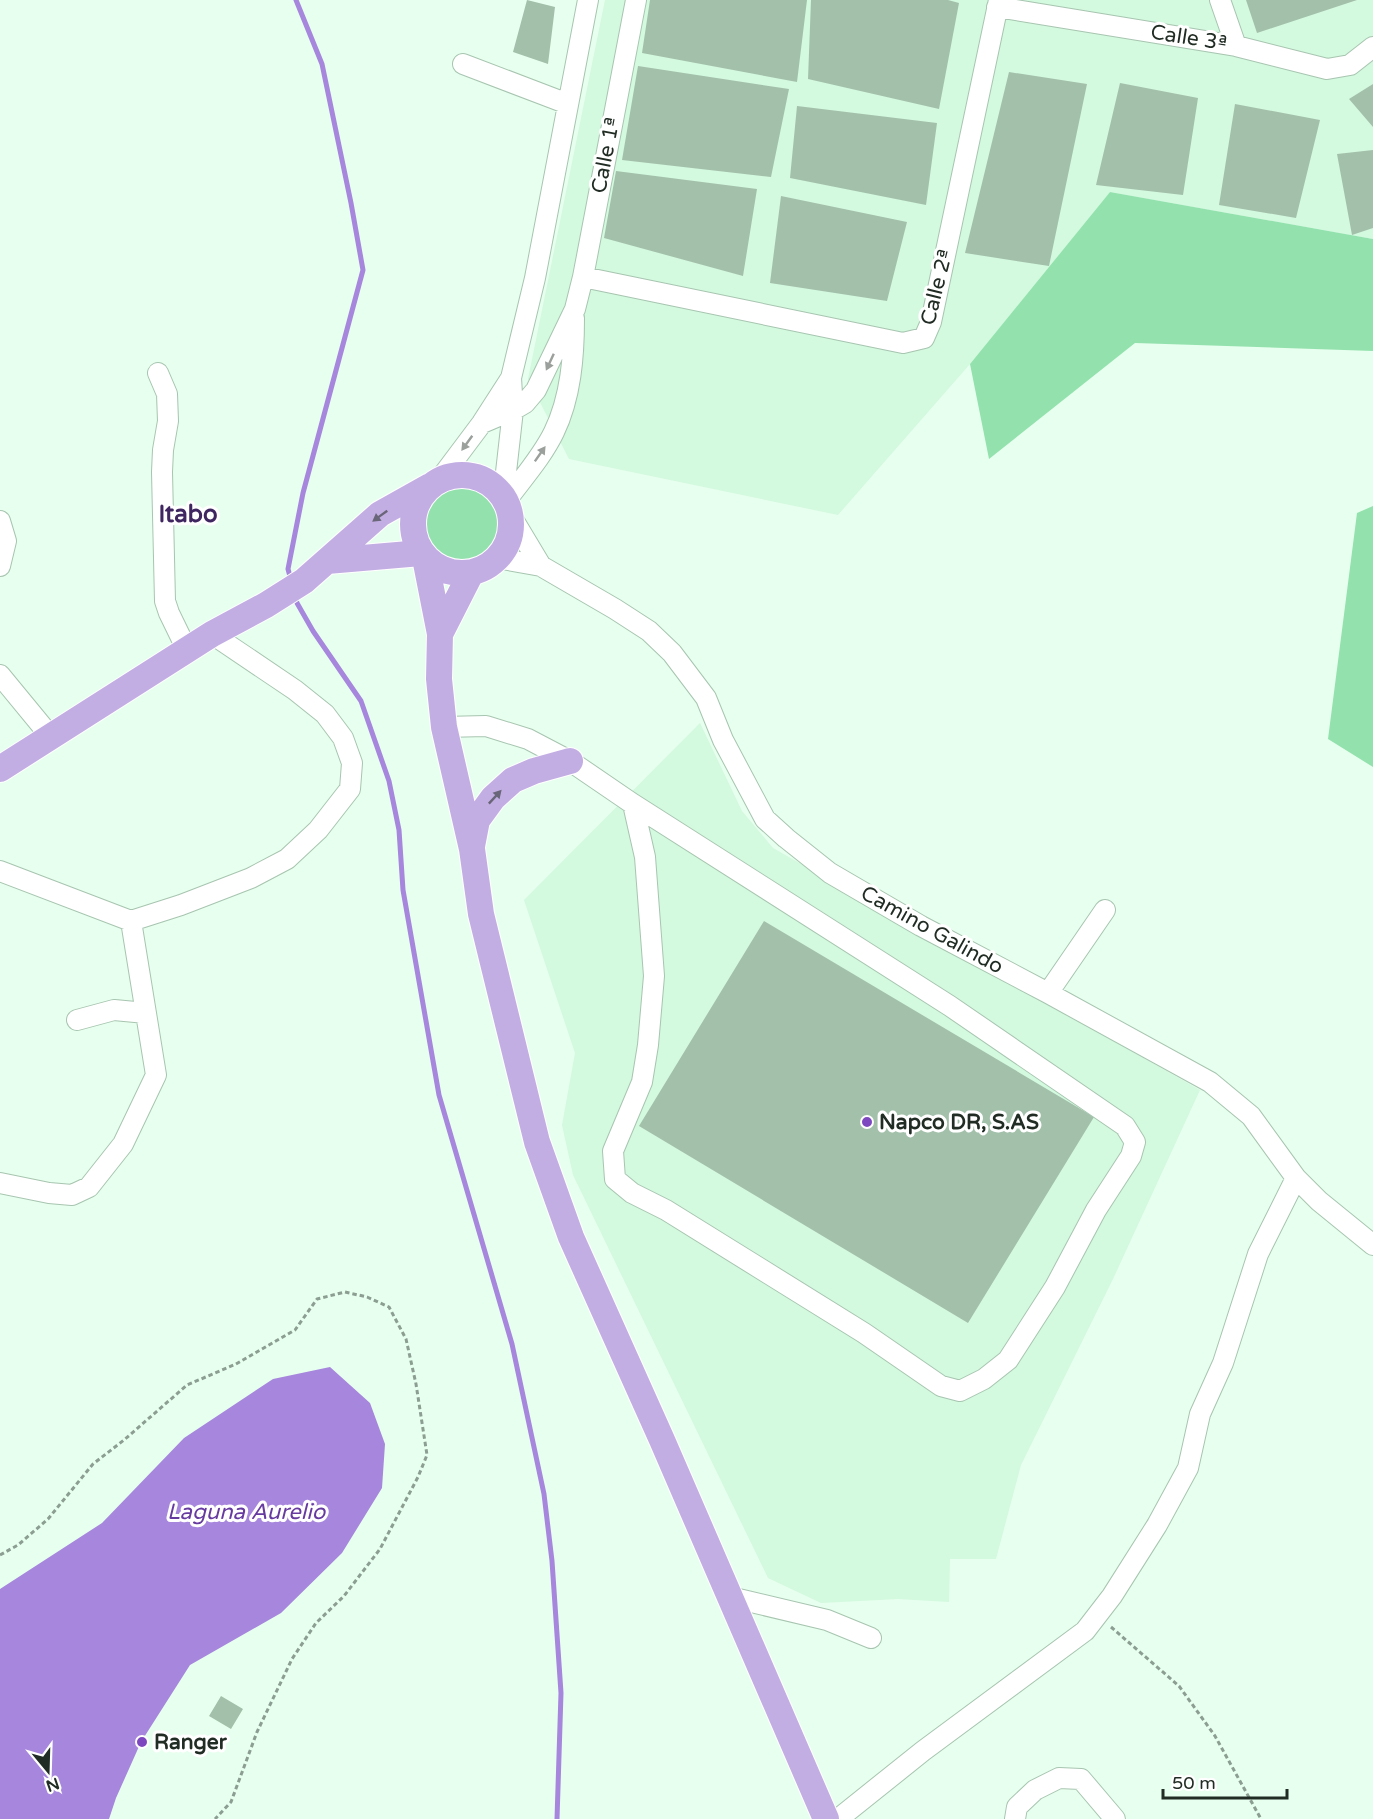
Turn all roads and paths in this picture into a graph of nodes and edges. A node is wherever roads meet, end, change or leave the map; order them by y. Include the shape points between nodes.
1 (588, 0) edge
2 (636, 0) edge
3 (1220, 0) edge
4 (998, 4) edge
5 (1236, 46) junction
6 (1373, 47) edge
7 (464, 64) dead end
8 (568, 104) junction
9 (583, 277) junction
10 (575, 309) junction
11 (158, 373) dead end
12 (511, 378) junction
13 (513, 410) junction
14 (482, 423) junction
15 (435, 483) junction
16 (506, 504) junction
17 (0, 521) edge
18 (423, 555) junction
19 (498, 558) junction
20 (327, 561) junction
21 (0, 566) edge
22 (541, 566) junction
23 (471, 573) junction
24 (212, 634) junction
25 (440, 634) junction
26 (187, 650) junction
27 (0, 675) edge
28 (444, 727) junction
29 (51, 737) junction
30 (570, 761) junction
31 (0, 769) edge
32 (633, 804) junction
33 (472, 849) junction
34 (0, 871) edge
35 (1105, 910) dead end
36 (131, 921) junction
37 (1048, 993) junction
38 (146, 1013) junction
39 (77, 1020) dead end
40 (1296, 1178) junction
41 (0, 1183) edge
42 (1373, 1245) edge
43 (0, 1555) edge
44 (730, 1597) junction
45 (1097, 1615) junction
46 (870, 1638) dead end
47 (215, 1819) edge
48 (826, 1819) edge
49 (838, 1819) edge
50 (1015, 1819) edge
51 (1115, 1819) edge
52 (1261, 1819) edge

1 - 8 street
2 - 9 street, Calle 1ª
3 - 5 street
4 - 5 street, Calle 3ª
4 - 9 street, Calle 2ª via 931,322 924,338 903,343
5 - 6 street, Calle 3ª via 1327,69 1350,65
7 - 8 street
8 - 12 street via 535,278
9 - 10 street, Calle 1ª
10 -> 13 street, Calle 1ª via 536,390
16 -> 10 street, Calle 1ª via 542,453 562,413 574,357
11 - 26 street via 167,394 168,422 162,472 165,601
12 - 13 street
12 - 14 street
13 - 14 street, Calle 1ª
13 - 16 street
14 -> 15 street
15 - 16 main road via 453,475 480,478 492,484
15 - 18 main road via 418,500 412,518 413,536
15 -> 20 main road via 380,514
16 - 19 main road via 508,541
16 - 22 street, Camino Galindo
17 - 21 street via 6,541
18 - 20 main road
18 - 23 main road via 438,568
18 - 25 main road
19 - 22 street, Camino Galindo
19 - 23 main road
20 - 24 main road via 266,606
22 - 37 street, Camino Galindo via 649,631 672,652 706,698 723,740 765,819 786,838 830,873
23 - 25 main road
24 - 26 main road
24 - 36 street via 325,714 342,738 352,763 350,789 318,830 287,859 250,878
25 - 28 main road via 438,679
26 - 29 main road
27 - 29 street
28 - 30 street via 486,726 528,740
28 - 33 main road
29 - 31 main road
30 - 32 street
33 -> 30 main road via 477,820 513,780
32 - 32 street via 645,857 654,976 642,1082 613,1151 615,1179 864,1333 941,1386 960,1391 984,1379 1008,1360 1055,1287 1096,1210 1131,1156 1135,1142 1125,1126 950,1006
33 - 44 main road via 481,914 537,1142 571,1237
34 - 36 street
35 - 37 street
36 - 38 street
37 - 40 street, Camino Galindo via 1210,1082 1251,1116
38 - 39 street via 114,1010
38 - 41 street via 156,1075 123,1144 89,1186 72,1195
40 - 42 street, Camino Galindo
40 - 45 street via 1258,1254 1223,1363 1200,1414 1188,1468 1157,1525
43 - 47 path via 48,1519 93,1464 187,1385 236,1364 295,1330 317,1299 345,1292 389,1307 406,1339 427,1455 380,1549 344,1596 316,1623 292,1659 257,1732 231,1802
44 - 46 street via 828,1620
44 - 48 main road
45 - 49 street via 1084,1631
45 - 52 path via 1179,1686 1215,1736
50 - 51 street via 1017,1808 1035,1790 1059,1778 1081,1779

